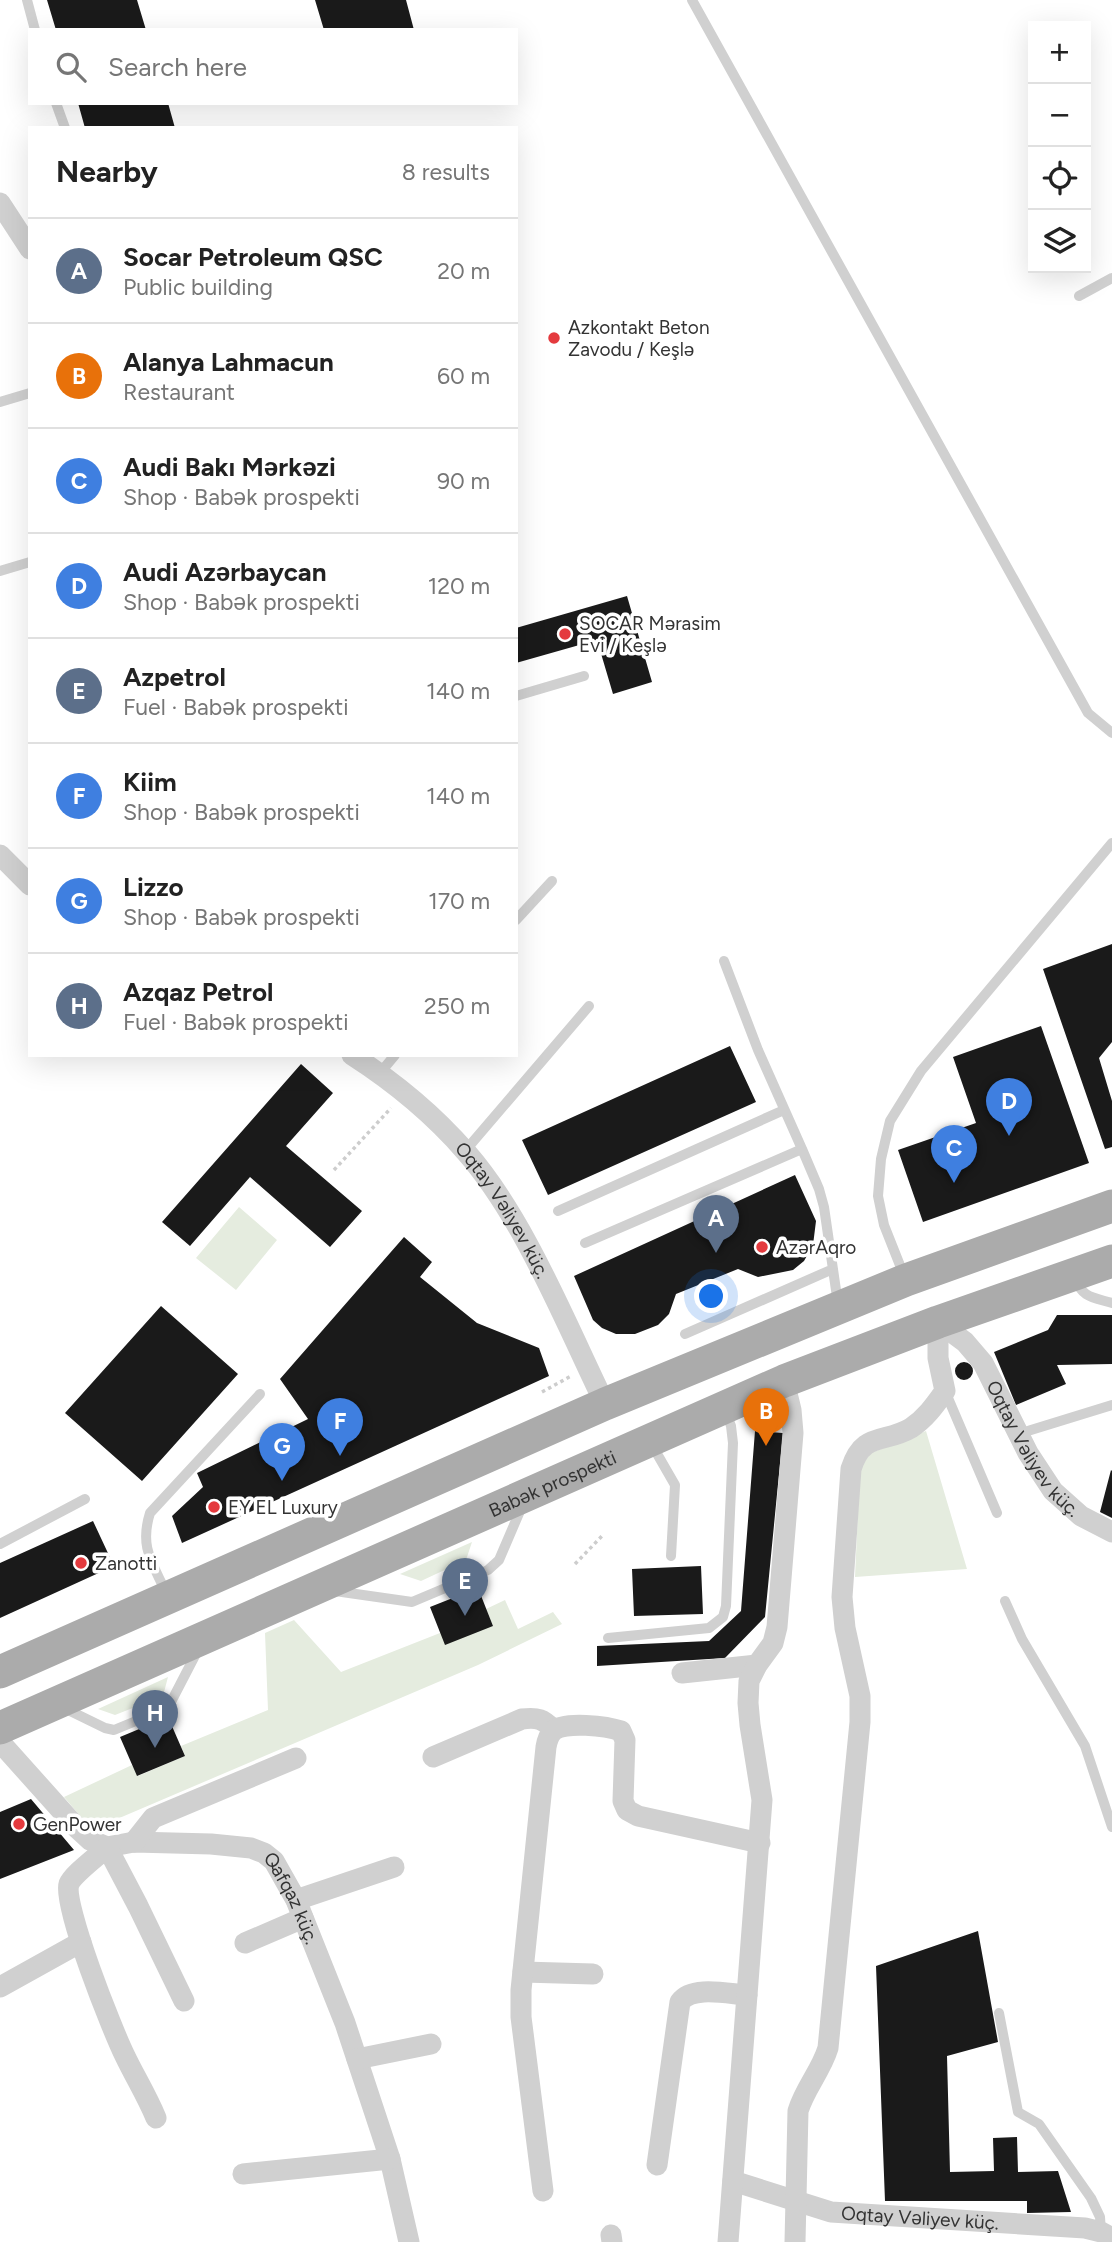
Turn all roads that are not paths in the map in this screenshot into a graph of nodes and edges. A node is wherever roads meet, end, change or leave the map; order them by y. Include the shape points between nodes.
1 (27, 0) edge
2 (692, 0) edge
3 (34, 28) edge
4 (57, 105) edge
5 (64, 126) edge
6 (0, 203) edge
7 (28, 246) edge
8 (1112, 278) edge
9 (1079, 296) dead end
10 (28, 394) edge
11 (0, 402) edge
12 (28, 563) edge
13 (0, 571) edge
14 (584, 676) dead end
15 (518, 695) edge
16 (1112, 733) edge
17 (1112, 843) edge
18 (0, 855) edge
19 (552, 881) dead end
20 (28, 883) edge
21 (518, 918) edge
22 (724, 961) dead end
23 (589, 1006) dead end
24 (355, 1057) edge
25 (393, 1057) edge
26 (380, 1073) junction
27 (784, 1110) junction
28 (802, 1149) junction
29 (465, 1151) junction
30 (1112, 1206) edge
31 (558, 1211) dead end
32 (585, 1243) dead end
33 (1112, 1255) edge
34 (1112, 1261) edge
35 (834, 1269) junction
36 (1072, 1275) junction
37 (906, 1280) junction
38 (1112, 1303) edge
39 (839, 1307) junction
40 (938, 1322) junction
41 (685, 1334) dead end
42 (784, 1381) junction
43 (945, 1391) junction
44 (260, 1394) dead end
45 (605, 1404) junction
46 (1112, 1405) edge
47 (724, 1407) junction
48 (1018, 1434) junction
49 (649, 1440) junction
50 (527, 1494) junction
51 (85, 1499) dead end
52 (997, 1513) dead end
53 (1112, 1532) edge
54 (0, 1544) edge
55 (671, 1556) dead end
56 (319, 1588) junction
57 (168, 1597) junction
58 (1004, 1601) dead end
59 (205, 1638) junction
60 (608, 1638) dead end
61 (757, 1665) junction
62 (0, 1672) edge
63 (682, 1673) dead end
64 (55, 1703) junction
65 (0, 1728) edge
66 (554, 1730) junction
67 (0, 1742) edge
68 (433, 1757) dead end
69 (296, 1758) dead end
70 (1112, 1827) edge
71 (134, 1842) junction
72 (760, 1843) junction
73 (107, 1847) junction
74 (394, 1867) dead end
75 (300, 1910) junction
76 (81, 1942) junction
77 (245, 1942) dead end
78 (523, 1972) junction
79 (593, 1974) dead end
80 (0, 1987) edge
81 (747, 1994) junction
82 (184, 2001) dead end
83 (999, 2013) dead end
84 (430, 2044) dead end
85 (357, 2059) junction
86 (156, 2118) dead end
87 (390, 2159) junction
88 (657, 2165) dead end
89 (243, 2174) dead end
90 (733, 2181) junction
91 (543, 2191) dead end
92 (795, 2202) junction
93 (1108, 2236) edge
94 (409, 2242) edge
95 (728, 2242) edge
96 (794, 2242) edge

1 - 3 lane
2 - 16 lane via 1088,713
4 - 5 lane
6 - 7 street
8 - 9 lane
10 - 11 lane
12 - 13 lane
14 - 15 lane
17 - 37 lane via 921,1072 890,1121 878,1196
18 - 20 street
19 - 21 lane
22 - 27 lane
23 - 29 lane
24 - 26 street, Oqtay Vəliyev küç.
25 - 26 lane
26 - 29 street, Oqtay Vəliyev küç.
27 - 28 lane
27 - 31 lane
28 - 32 lane
28 - 35 lane via 824,1207
29 - 45 street, Oqtay Vəliyev küç. via 512,1218
30 - 37 main road
33 - 36 main road
34 - 36 main road, Babək prospekti
35 - 39 lane
35 - 41 lane
36 - 38 lane via 1086,1296
36 - 40 main road, Babək prospekti
37 - 39 main road
39 - 45 main road
40 - 42 main road, Babək prospekti
40 - 43 street via 938,1358
40 - 48 street, Oqtay Vəliyev küç. via 983,1363
42 - 47 main road, Babək prospekti
42 - 61 street via 793,1433 777,1627 774,1643
43 - 52 lane
43 - 92 street via 910,1429 867,1443 855,1454 851,1469 842,1597 860,1696 860,1722 828,2048 798,2111
44 - 57 lane via 150,1513 145,1546
45 - 57 main road
46 - 48 lane
47 - 49 main road, Babək prospekti
47 - 60 lane via 733,1443 723,1617 709,1628
48 - 53 street, Oqtay Vəliyev küç. via 1053,1491 1081,1516
49 - 50 main road, Babək prospekti
49 - 55 lane via 675,1485
50 - 56 main road, Babək prospekti
50 - 56 lane via 499,1560 488,1570 412,1602
51 - 54 lane
56 - 59 main road, Babək prospekti
57 - 62 main road
58 - 70 lane via 1085,1746
59 - 64 main road, Babək prospekti
59 - 64 lane via 165,1709 114,1730
61 - 63 street
61 - 72 street via 748,1703 762,1800
64 - 65 main road, Babək prospekti
66 - 68 street via 545,1720 522,1719
66 - 72 street via 575,1726 621,1731 627,1810
66 - 78 street via 545,1747
67 - 73 street via 77,1828
69 - 71 street via 153,1818
71 - 73 street, Qafqaz küç.
71 - 75 street, Qafqaz küç. via 211,1844 264,1853 274,1861
72 - 81 street
73 - 76 street via 70,1881 68,1891
73 - 82 street
74 - 75 street
75 - 77 street
75 - 85 street, Qafqaz küç.
76 - 80 street
76 - 86 street via 125,2056
78 - 79 street
78 - 91 street via 521,2017
81 - 88 street via 695,1992 680,2003
81 - 90 street
83 - 93 lane via 1018,2112 1039,2124 1084,2188
84 - 85 street
85 - 87 street, Qafqaz küç.
87 - 89 street
87 - 94 street, Qafqaz küç.
90 - 92 street, Oqtay Vəliyev küç.
90 - 95 street
92 - 93 street, Oqtay Vəliyev küç. via 842,2214 1085,2228
92 - 96 street

